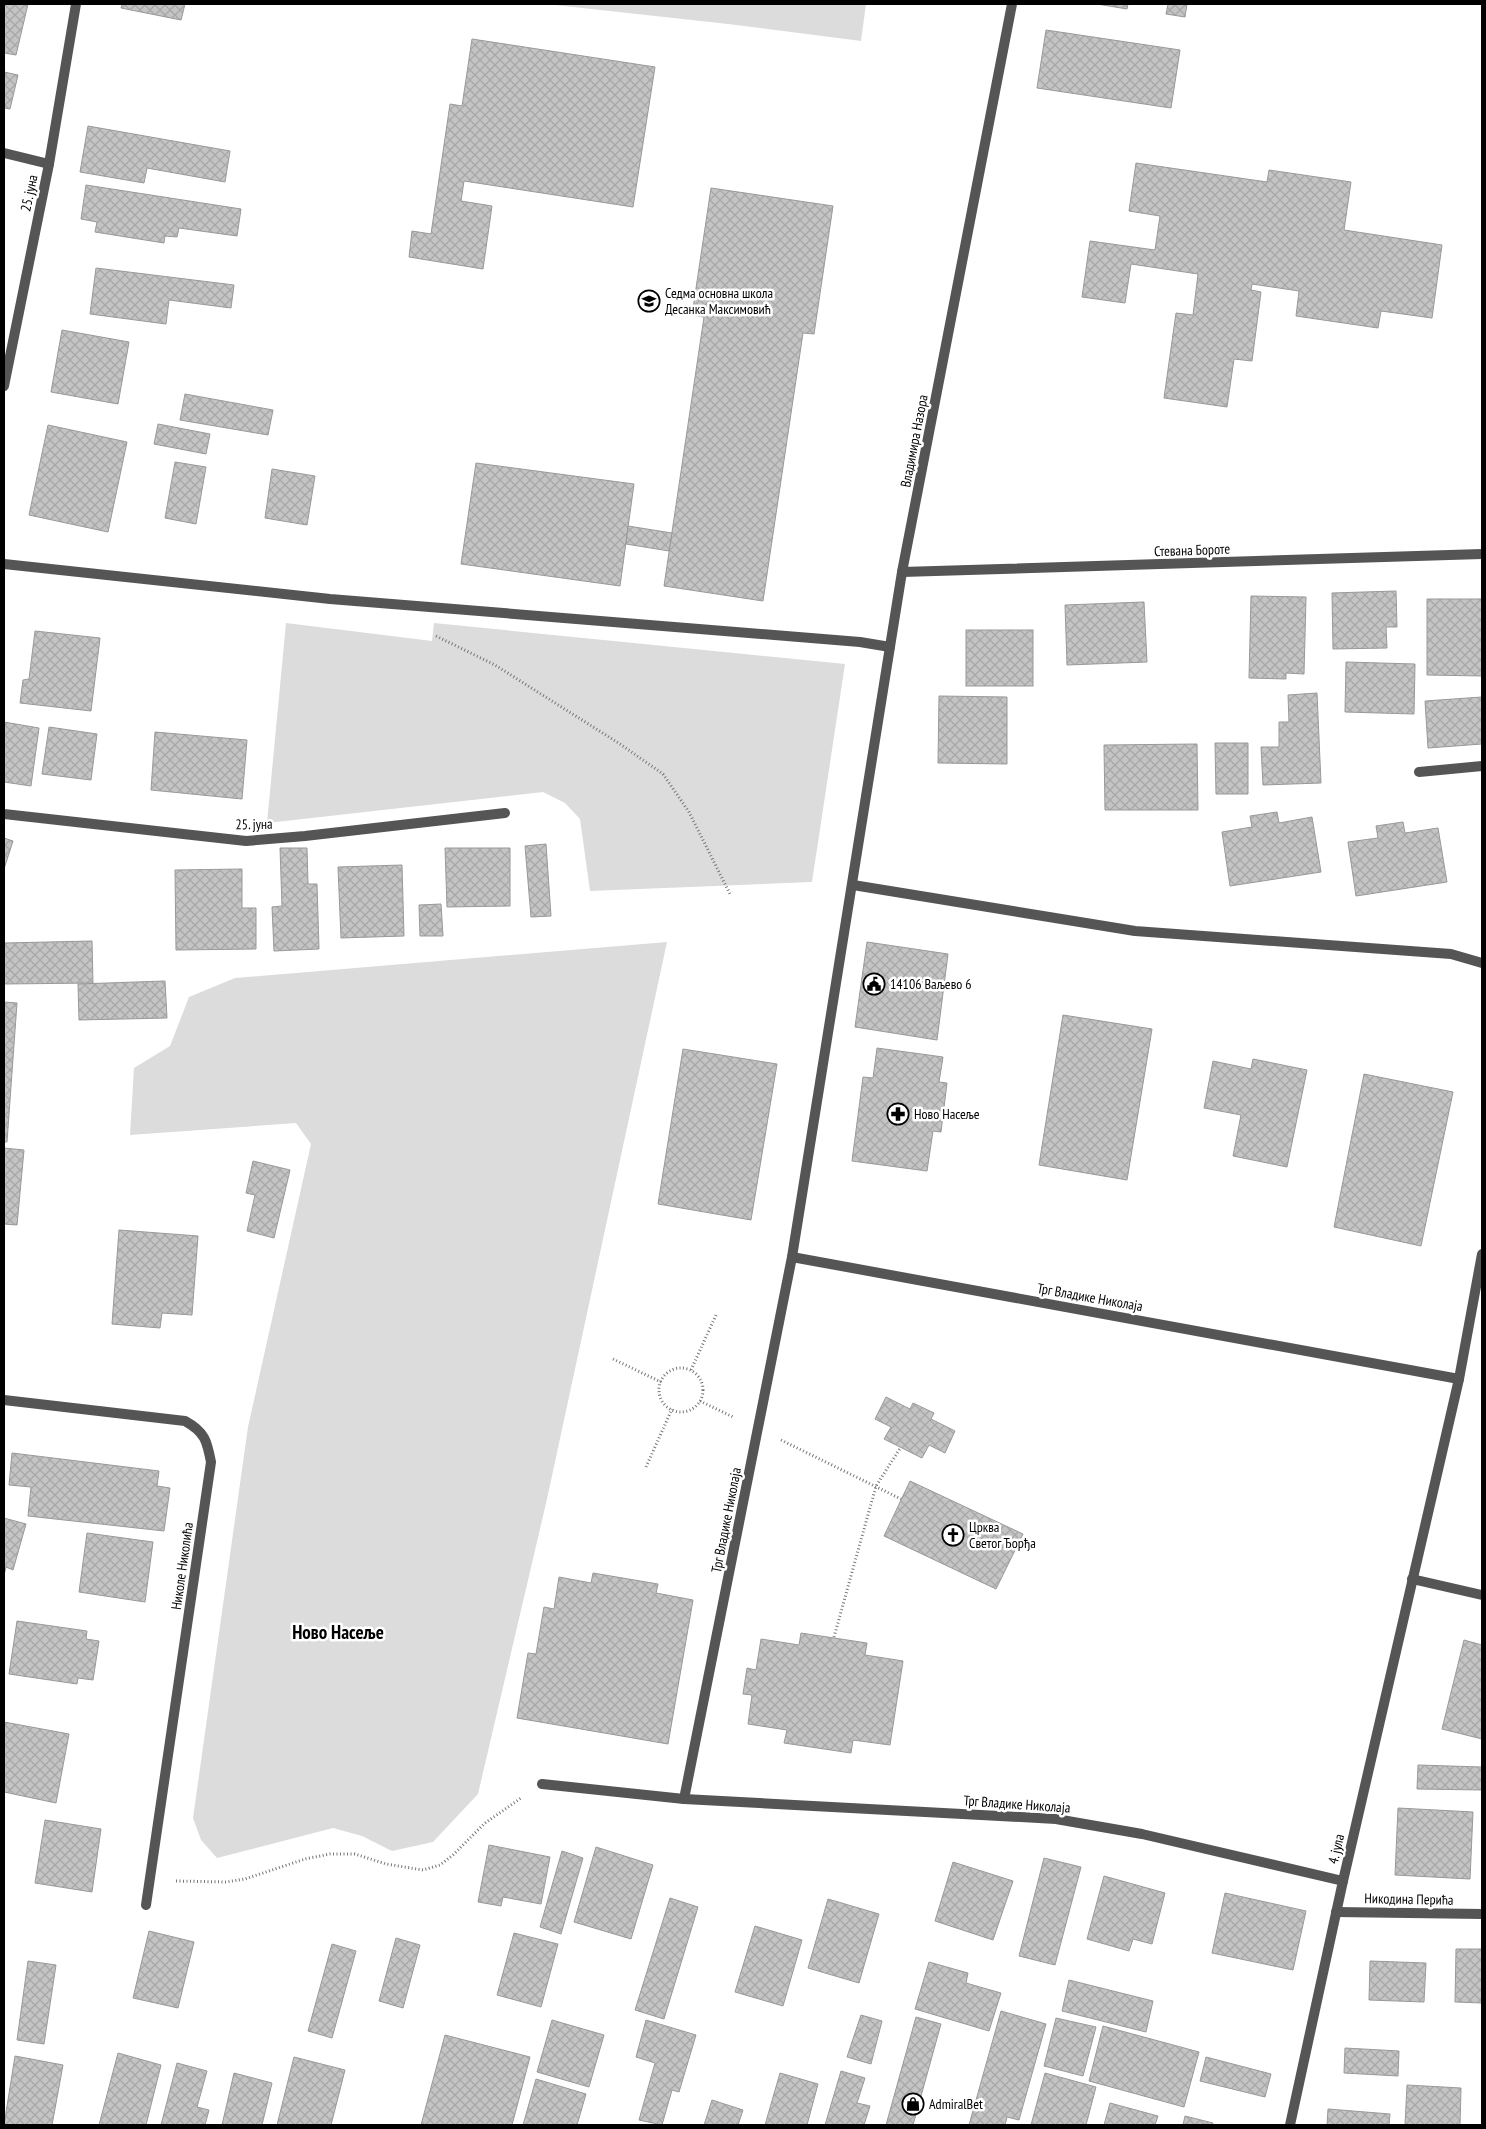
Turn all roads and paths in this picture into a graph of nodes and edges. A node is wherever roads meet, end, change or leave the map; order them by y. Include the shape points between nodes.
1 (76, 4) edge
2 (1012, 4) edge
3 (4, 153) edge
4 (49, 164) junction
5 (4, 386) edge
6 (1482, 554) edge
7 (4, 564) edge
8 (902, 572) junction
9 (431, 634) dead end
10 (890, 647) junction
11 (1482, 766) edge
12 (1419, 772) dead end
13 (505, 813) dead end
14 (4, 814) edge
15 (853, 885) junction
16 (730, 896) dead end
17 (1482, 963) edge
18 (1482, 1254) edge
19 (792, 1257) junction
20 (716, 1316) dead end
21 (613, 1359) dead end
22 (691, 1370) junction
23 (1459, 1379) junction
24 (661, 1382) junction
25 (4, 1400) edge
26 (700, 1401) junction
27 (672, 1409) junction
28 (758, 1429) junction
29 (901, 1447) dead end
30 (646, 1467) dead end
31 (876, 1486) junction
32 (901, 1499) dead end
33 (1412, 1579) junction
34 (1482, 1595) edge
35 (834, 1637) dead end
36 (542, 1784) joint
37 (684, 1799) junction
38 (150, 1881) junction
39 (1343, 1881) junction
40 (146, 1905) dead end
41 (1336, 1912) junction
42 (1482, 1914) edge
43 (1290, 2125) edge

1 - 4 street, 25. јуна
2 - 8 street, Владимира Назора
3 - 4 street
4 - 5 street, 25. јуна
6 - 8 street, Стевана Бороте
7 - 10 street via 330,599 850,641
8 - 10 street, Владимира Назора
9 - 16 path via 495,665 662,774 689,812
10 - 15 street, Владимира Назора
11 - 12 street
13 - 14 street, 25. јуна via 246,840
15 - 17 street via 1135,931 1451,954
15 - 19 street, Владимира Назора
18 - 23 street, 4. јула
19 - 23 street, Трг Владике Николаја
19 - 28 street, Трг Владике Николаја
20 - 22 path
21 - 24 path
22 - 24 path via 674,1369
22 - 26 path via 702,1384
23 - 33 street, 4. јула
24 - 27 path via 661,1398
25 - 38 street, Николе Николића via 186,1421 197,1427 207,1441 211,1462
26 - 27 path via 692,1409 678,1412
26 - 28 path
27 - 30 path
28 - 31 path
28 - 37 street, Трг Владике Николаја
29 - 31 path
31 - 32 path
31 - 35 path
33 - 34 street
33 - 39 street, 4. јула
36 - 37 street
36 - 38 path via 485,1823 440,1865 423,1870 386,1864 355,1854 330,1854 226,1882
37 - 39 street, Трг Владике Николаја via 1056,1819 1142,1834
38 - 40 street, Николе Николића
39 - 41 street, 4. јула
41 - 42 street, Никодина Перића
41 - 43 street, 4. јула

